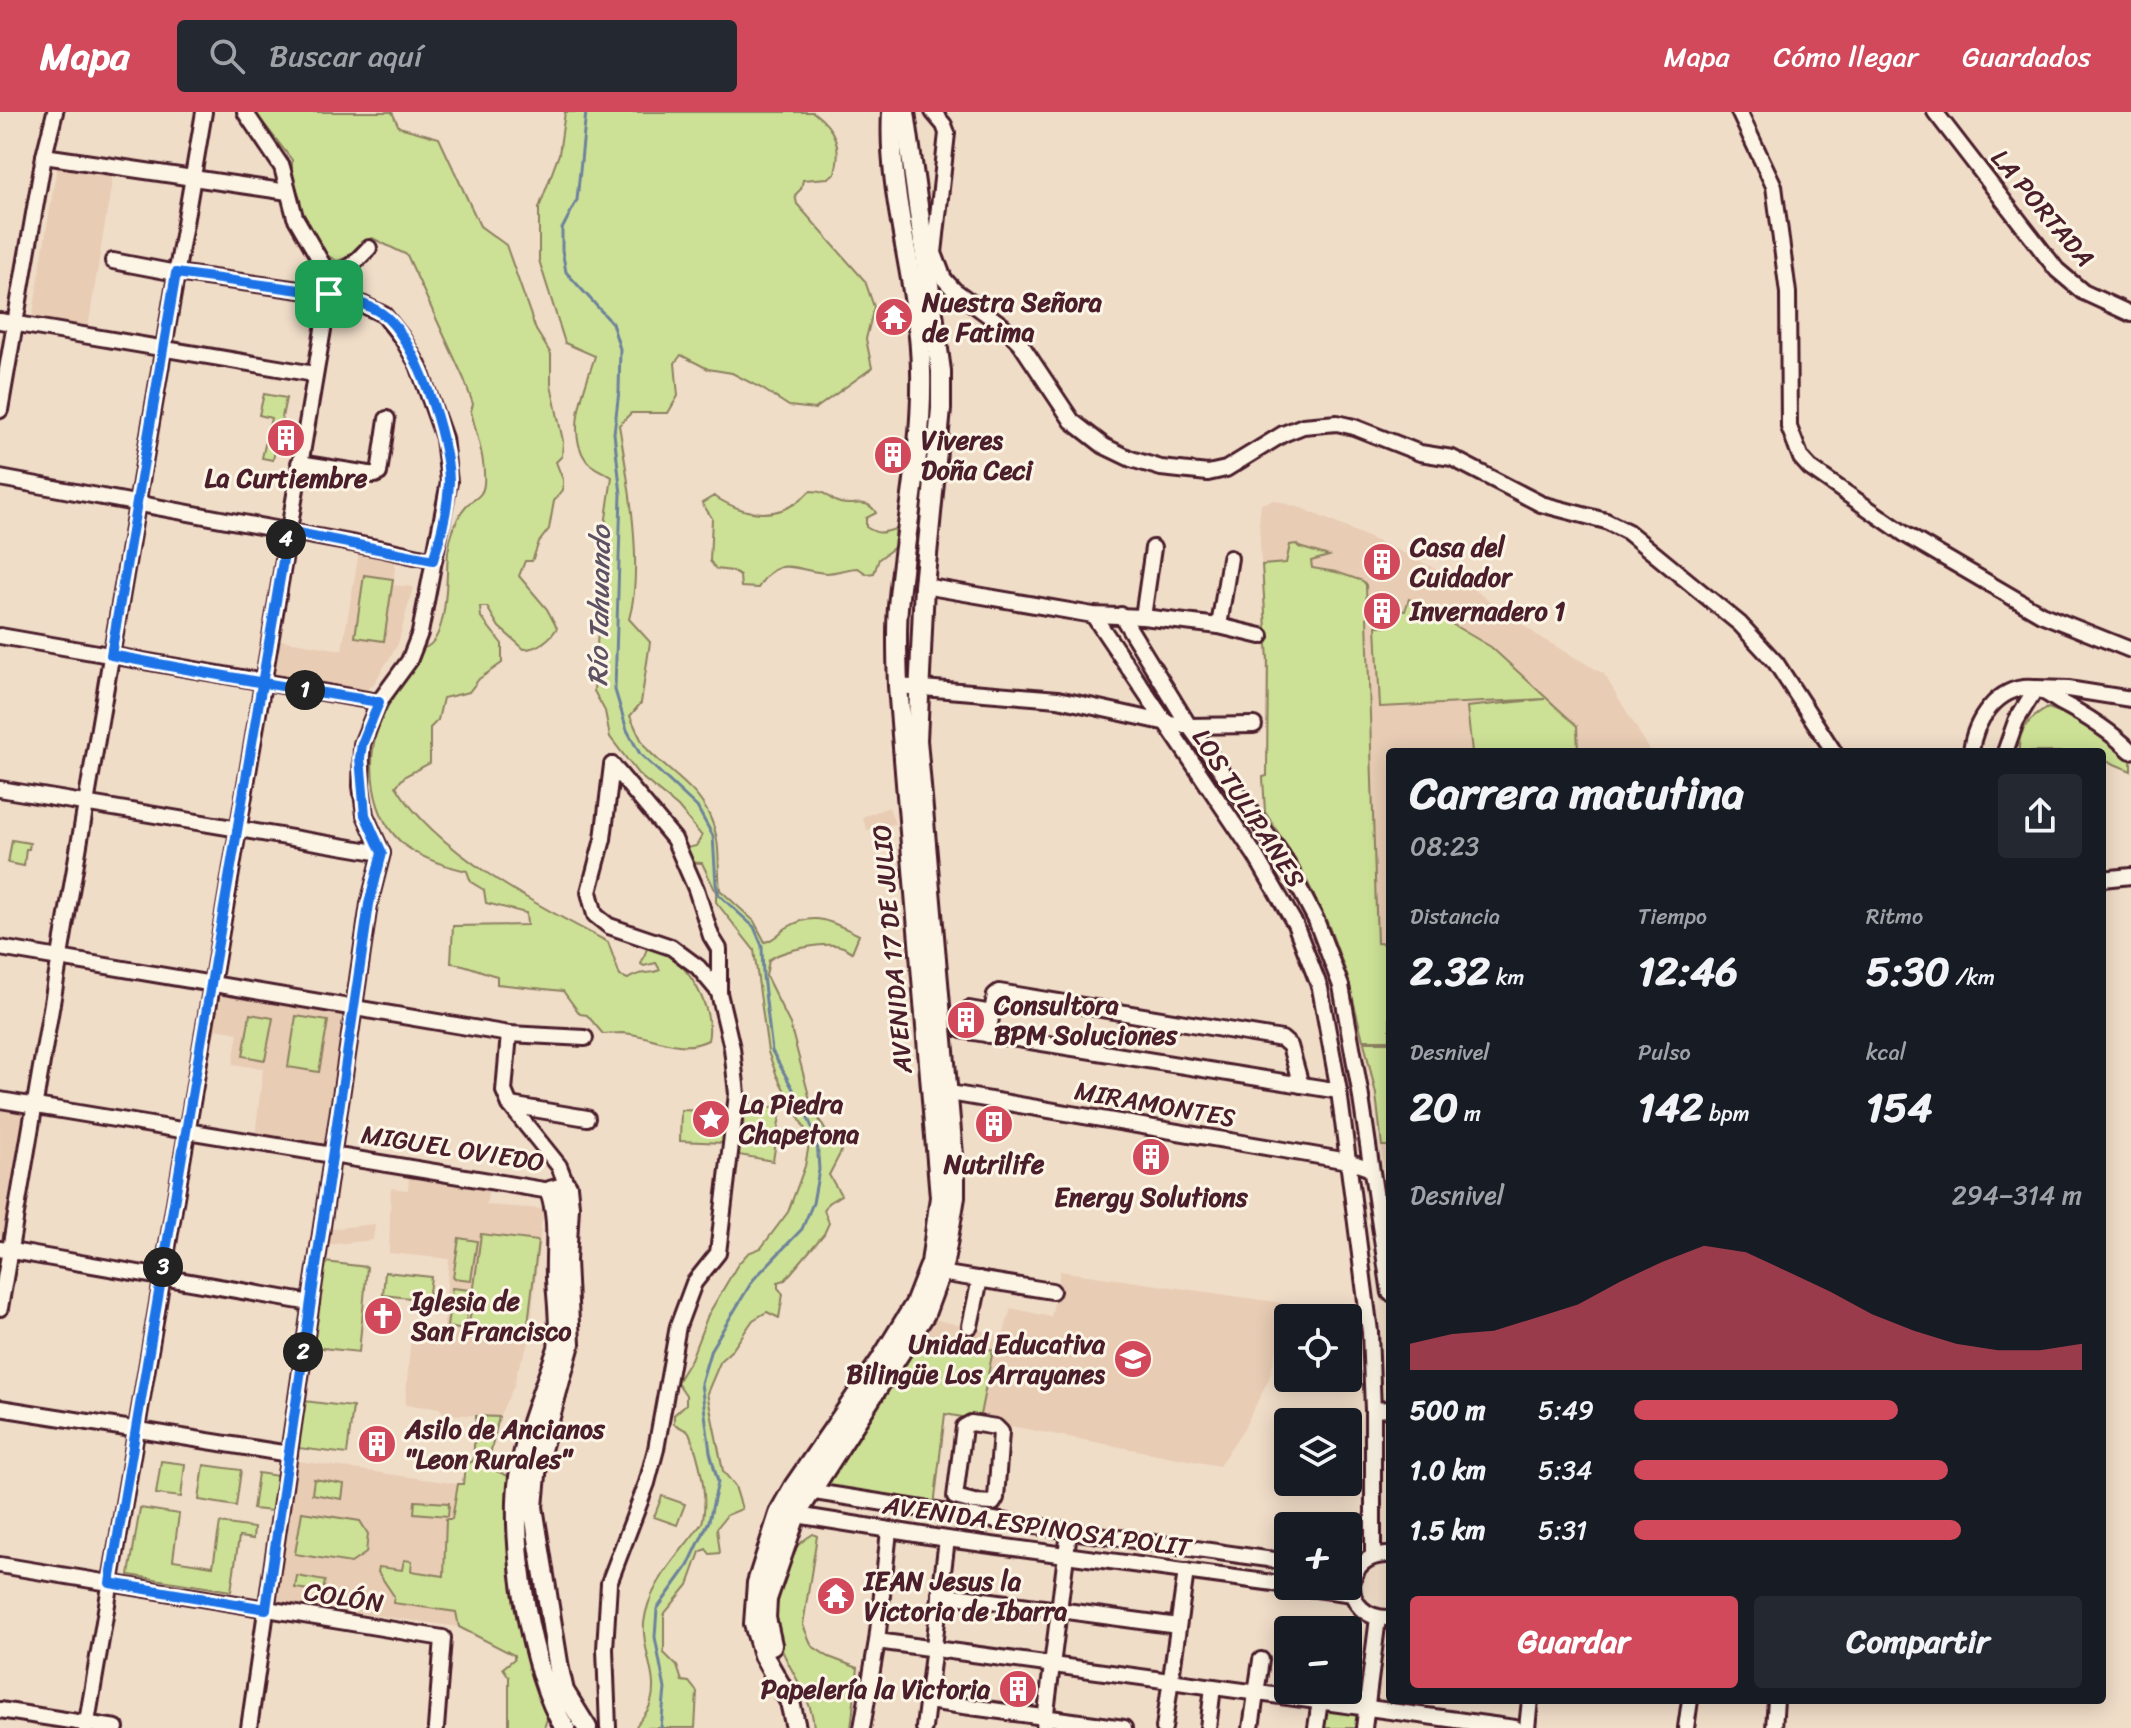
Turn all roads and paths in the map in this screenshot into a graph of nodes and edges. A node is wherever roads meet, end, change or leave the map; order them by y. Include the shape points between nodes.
1 (55, 112) edge
2 (204, 112) edge
3 (245, 112) edge
4 (892, 112) edge
5 (905, 112) edge
6 (933, 112) edge
7 (1739, 112) edge
8 (1935, 112) edge
9 (44, 156) junction
10 (192, 179) junction
11 (288, 192) junction
12 (369, 248) dead end
13 (113, 261) dead end
14 (327, 272) junction
15 (176, 273) junction
16 (329, 294) junction
17 (2131, 314) edge
18 (8, 322) edge
19 (164, 349) junction
20 (314, 374) junction
21 (0, 410) edge
22 (387, 419) dead end
23 (299, 463) junction
24 (0, 478) edge
25 (137, 503) junction
26 (288, 531) junction
27 (1153, 548) dead end
28 (1230, 558) dead end
29 (433, 560) junction
30 (924, 586) junction
31 (1093, 615) junction
32 (1121, 615) junction
33 (1143, 617) junction
34 (1219, 626) junction
35 (0, 636) edge
36 (1261, 636) dead end
37 (2131, 650) edge
38 (111, 655) junction
39 (262, 683) junction
40 (898, 686) junction
41 (2036, 688) junction
42 (919, 689) junction
43 (2131, 699) edge
44 (379, 702) junction
45 (1163, 722) junction
46 (1254, 725) dead end
47 (1189, 726) junction
48 (1831, 748) edge
49 (1972, 748) edge
50 (2006, 748) edge
51 (2131, 751) edge
52 (0, 789) edge
53 (86, 803) junction
54 (237, 828) junction
55 (382, 853) junction
56 (2131, 876) edge
57 (2106, 879) edge
58 (0, 948) edge
59 (59, 958) junction
60 (211, 984) junction
61 (719, 993) junction
62 (354, 1008) junction
63 (969, 1009) dead end
64 (992, 1013) junction
65 (961, 1030) dead end
66 (509, 1034) junction
67 (988, 1035) junction
68 (585, 1038) dead end
69 (1301, 1085) junction
70 (938, 1091) junction
71 (1339, 1091) junction
72 (0, 1100) edge
73 (34, 1105) junction
74 (510, 1105) junction
75 (587, 1118) dead end
76 (186, 1132) junction
77 (332, 1156) junction
78 (1348, 1161) junction
79 (1371, 1169) junction
80 (558, 1188) junction
81 (5, 1250) edge
82 (1386, 1260) joint
83 (1361, 1262) junction
84 (940, 1273) junction
85 (162, 1277) junction
86 (980, 1279) junction
87 (1052, 1291) dead end
88 (311, 1303) junction
89 (0, 1308) edge
90 (970, 1326) dead end
91 (0, 1408) edge
92 (1386, 1409) edge
93 (1373, 1410) junction
94 (136, 1430) junction
95 (289, 1454) junction
96 (802, 1490) junction
97 (974, 1510) junction
98 (788, 1513) junction
99 (889, 1531) junction
100 (1069, 1532) junction
101 (947, 1539) junction
102 (1067, 1554) junction
103 (1386, 1555) edge
104 (1373, 1557) junction
105 (1274, 1560) edge
106 (1362, 1564) edge
107 (0, 1565) edge
108 (1186, 1571) junction
109 (110, 1583) junction
110 (1274, 1584) edge
111 (940, 1594) junction
112 (1357, 1600) edge
113 (266, 1609) junction
114 (1059, 1610) junction
115 (1384, 1618) edge
116 (1178, 1626) junction
117 (877, 1641) junction
118 (934, 1648) junction
119 (1261, 1660) dead end
120 (1052, 1665) junction
121 (1171, 1681) junction
122 (1213, 1687) junction
123 (1257, 1693) junction
124 (1274, 1695) edge
125 (927, 1701) junction
126 (1320, 1704) edge
127 (1340, 1704) edge
128 (1530, 1704) edge
129 (1689, 1704) edge
130 (1776, 1704) edge
131 (1367, 1708) junction
132 (0, 1710) edge
133 (1044, 1723) edge
134 (86, 1726) edge
135 (116, 1728) edge
136 (249, 1728) edge
137 (436, 1728) edge
138 (565, 1728) edge
139 (587, 1728) edge
140 (608, 1728) edge
141 (796, 1728) edge
142 (807, 1728) edge
143 (862, 1728) edge
144 (924, 1728) edge
145 (1124, 1728) edge
146 (1164, 1728) edge
147 (1208, 1728) edge
148 (1251, 1728) edge
149 (1316, 1728) edge
150 (1364, 1728) edge
151 (1515, 1728) edge
152 (1527, 1728) edge
153 (1686, 1728) edge
154 (1774, 1728) edge

1 - 9 street
2 - 10 street
3 - 11 street via 282,167
4 - 40 main road, AVENIDA 17 DE JULIO via 891,149 920,335 921,373 897,611
5 - 30 main road, AVENIDA 17 DE JULIO via 941,371
6 - 48 street via 947,133 934,253 938,267 954,290 1020,343 1086,434 1131,459 1208,473 1226,469 1303,426 1337,423 1420,453 1452,458 1541,504 1606,521 1628,532 1740,624 1776,663
7 - 37 street via 1774,186 1788,293 1788,418 1801,458 1906,535 2041,614
8 - 17 street, LA PORTADA via 2057,270 2083,292
9 - 10 street
9 - 18 street
10 - 11 street
10 - 15 street
11 - 14 street via 295,217
12 - 14 street via 349,268
13 - 15 street
14 - 16 street
15 - 16 street
15 - 19 street
16 - 20 street
16 - 29 street via 384,315 422,375 444,438 449,482
18 - 19 street
18 - 21 street
19 - 20 street
19 - 25 street
20 - 23 street
22 - 23 street via 375,475
23 - 26 street
24 - 25 street
25 - 26 street
25 - 38 street
26 - 29 street
26 - 39 street
27 - 33 street
28 - 34 street
29 - 44 street via 420,633 409,661
30 - 31 street
30 - 42 main road, AVENIDA 17 DE JULIO
31 - 32 street
31 - 45 street
32 - 33 street
32 - 47 street, LOS TULIPANES
33 - 34 street
34 - 36 street
35 - 38 street
38 - 39 street
38 - 53 street
39 - 44 street
39 - 54 street
40 - 42 street, LOS TULIPANES
40 - 70 main road, AVENIDA 17 DE JULIO
41 - 43 street
41 - 49 street via 2021,688 1997,699 1979,722
41 - 50 street
41 - 51 street via 2108,729
42 - 45 street, LOS TULIPANES via 1058,699
42 - 70 main road, AVENIDA 17 DE JULIO via 917,740
44 - 55 street via 360,758 365,815
45 - 47 street
45 - 71 street, LOS TULIPANES via 1255,855 1295,924 1320,988
46 - 47 street
47 - 79 street, LOS TULIPANES via 1282,855 1316,920 1341,986
52 - 53 street
53 - 54 street
53 - 59 street
54 - 55 street
54 - 60 street
55 - 62 street
56 - 57 street
58 - 59 street
59 - 60 street
59 - 73 street
60 - 62 street
60 - 76 street
61 - 61 street via 698,967 671,947 609,926 595,915 589,892 603,839 612,765 674,839 719,949
61 - 140 street via 737,1094 718,1253 694,1283 678,1326 647,1483 609,1583
62 - 66 street
62 - 77 street
63 - 64 street
64 - 67 street
64 - 69 street via 999,992 1282,1039 1290,1046
65 - 67 street
66 - 68 street
66 - 74 street via 503,1084
67 - 69 street
69 - 71 street
70 - 78 street, MIRAMONTES
70 - 84 main road, AVENIDA 17 DE JULIO via 955,1178
70 - 96 main road, AVENIDA 17 DE JULIO via 941,1183 931,1263 915,1304
71 - 78 street, LOS TULIPANES
72 - 73 street, MIGUEL OVIEDO
73 - 76 street, MIGUEL OVIEDO
73 - 81 street
74 - 75 street
74 - 80 street via 559,1166
76 - 77 street, MIGUEL OVIEDO
76 - 85 street
77 - 80 street, MIGUEL OVIEDO
77 - 88 street
78 - 79 street, MIRAMONTES
78 - 83 street, LOS TULIPANES
79 - 82 street, LOS TULIPANES
80 - 138 main road via 558,1348 523,1455 516,1527 540,1675
80 - 139 main road via 569,1206 570,1344 537,1464 533,1507 564,1691
81 - 85 street
81 - 89 street
82 - 83 street
83 - 93 street, LOS TULIPANES
84 - 86 street
84 - 96 main road, AVENIDA 17 DE JULIO via 917,1329
85 - 88 street
85 - 94 street
86 - 87 street
86 - 90 street
88 - 95 street
91 - 94 street
92 - 93 street
93 - 104 street, LOS TULIPANES
94 - 95 street
94 - 109 street
95 - 113 street
96 - 97 street, AVENIDA ESPINOSA POLIT
96 - 98 main road, AVENIDA 17 DE JULIO
97 - 97 street via 996,1498 1002,1435 996,1427 971,1423 964,1427 955,1494
97 - 100 street, AVENIDA ESPINOSA POLIT
98 - 99 street, AVENIDA ESPINOSA POLIT
98 - 141 main road, AVENIDA 17 DE JULIO via 757,1583 754,1624 763,1655 790,1702
98 - 142 main road, AVENIDA 17 DE JULIO via 766,1618 771,1642 805,1710
99 - 101 street, AVENIDA ESPINOSA POLIT
99 - 117 street
100 - 102 street
100 - 105 street, AVENIDA ESPINOSA POLIT
101 - 102 street, AVENIDA ESPINOSA POLIT
101 - 111 street
102 - 108 street, AVENIDA ESPINOSA POLIT
102 - 114 street
103 - 104 street
104 - 106 street
107 - 109 street, COLÓN
108 - 110 street, AVENIDA ESPINOSA POLIT
108 - 116 street
109 - 113 street, COLÓN
109 - 134 street
111 - 114 street
111 - 118 street
112 - 115 street via 1364,1611
113 - 136 street
113 - 137 street, COLÓN via 443,1638
114 - 116 street
114 - 120 street
115 - 131 street
116 - 121 street
117 - 118 street
117 - 143 street
118 - 120 street
118 - 125 street
119 - 123 street
120 - 121 street
120 - 133 street
121 - 122 street
121 - 146 street
122 - 123 street
122 - 147 street
123 - 124 street
123 - 148 street
125 - 133 street
125 - 144 street
126 - 149 street
127 - 131 street
128 - 152 street
129 - 153 street
130 - 154 street
131 - 150 street
131 - 151 street
132 - 134 street
133 - 145 street
134 - 135 street

